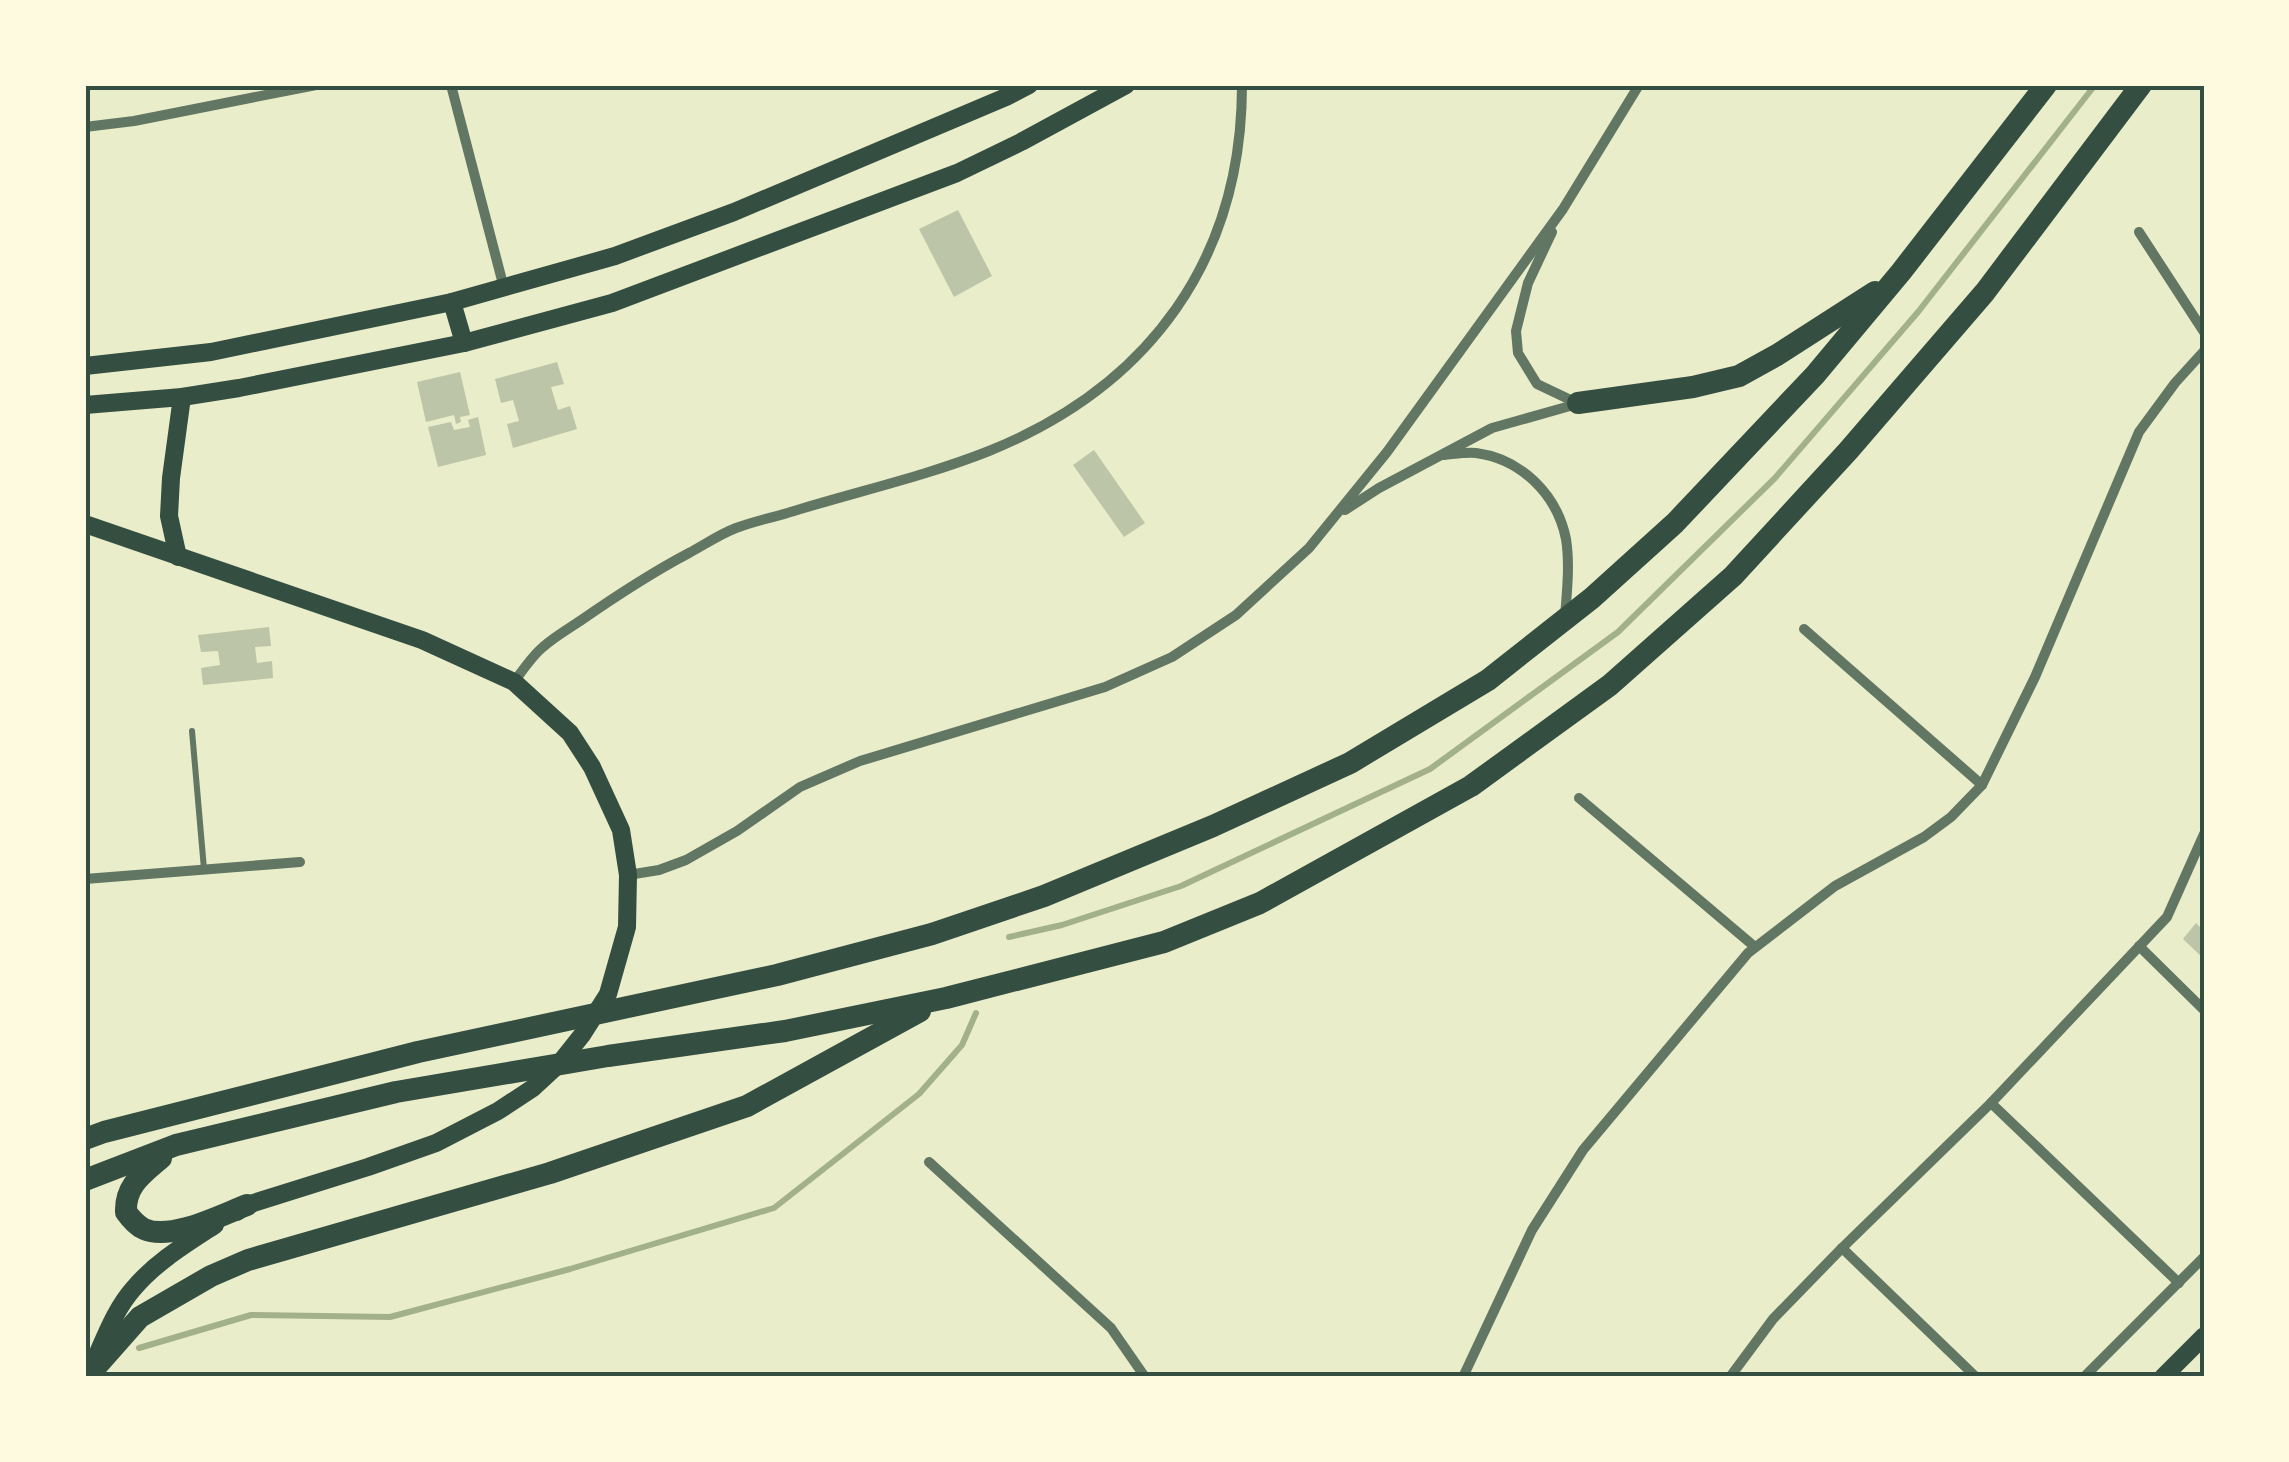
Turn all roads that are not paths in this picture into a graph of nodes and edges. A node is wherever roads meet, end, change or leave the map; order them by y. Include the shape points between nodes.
1 (316, 85) edge
2 (451, 85) edge
3 (1028, 85) edge
4 (1126, 85) edge
5 (1242, 85) edge
6 (1639, 85) edge
7 (2046, 85) edge
8 (2142, 85) edge
9 (85, 126) edge
10 (1564, 209) junction
11 (2138, 232) dead end
12 (1902, 272) junction
13 (504, 288) junction
14 (452, 302) junction
15 (2204, 332) edge
16 (464, 343) junction
17 (2204, 351) edge
18 (85, 366) edge
19 (182, 396) junction
20 (1578, 403) junction
21 (85, 405) edge
22 (1438, 455) junction
23 (1334, 517) junction
24 (85, 524) edge
25 (178, 557) junction
26 (1565, 619) junction
27 (1804, 629) dead end
28 (514, 682) junction
29 (192, 731) dead end
30 (1982, 785) junction
31 (1580, 798) dead end
32 (2204, 834) edge
33 (300, 862) dead end
34 (204, 870) junction
35 (628, 875) junction
36 (85, 879) edge
37 (2139, 946) junction
38 (1755, 947) junction
39 (946, 998) junction
40 (2204, 1010) edge
41 (1991, 1103) junction
42 (91, 1136) edge
43 (176, 1145) junction
44 (928, 1162) dead end
45 (85, 1180) edge
46 (247, 1205) junction
47 (1842, 1248) junction
48 (2204, 1257) edge
49 (2179, 1283) junction
50 (2204, 1336) edge
51 (87, 1377) edge
52 (1145, 1377) edge
53 (1463, 1377) edge
54 (1730, 1377) edge
55 (1976, 1377) edge
56 (2084, 1377) edge
57 (2163, 1377) edge

1 - 9 street
2 - 13 street
3 - 13 main road via 734,212
4 - 16 main road via 957,173 612,302
5 - 28 street via 1237,162 1200,271 1166,324 1096,392 1044,427 987,452 734,529 626,588 540,648
6 - 10 street
7 - 12 highway
8 - 39 highway via 1985,292 1848,451 1733,576 1610,685 1471,786 1260,902 1164,942
10 - 20 street via 1528,283 1516,331 1518,353 1537,384
10 - 23 street
11 - 15 street
12 - 20 highway via 1739,376
12 - 26 highway via 1815,376 1675,523
13 - 14 main road
14 - 16 main road
14 - 18 main road via 211,352
16 - 19 main road
17 - 30 street via 2139,432
19 - 21 main road
19 - 25 main road via 169,516
20 - 22 street via 1492,428
22 - 23 street
22 - 26 street via 1500,459 1544,489 1566,538
23 - 35 street via 1236,615 1172,657 1106,687 860,760 800,787 686,860
24 - 25 main road
25 - 28 main road via 422,640
26 - 42 highway via 1488,680 1350,764 1044,896 777,975 418,1052
27 - 30 street
28 - 35 main road via 570,734 592,767 621,830
29 - 34 lane
30 - 38 street via 1924,837 1834,886
31 - 38 street
32 - 37 street via 2167,917
33 - 34 street
34 - 36 street
35 - 46 main road via 627,928 608,994 559,1064 533,1088 436,1143
37 - 40 street
37 - 41 street
38 - 53 street via 1584,1150 1532,1230
39 - 43 highway via 785,1031 396,1092
39 - 51 highway via 748,1106 211,1276 140,1317
41 - 47 street
41 - 49 street
43 - 45 highway
43 - 46 highway via 131,1186 126,1212 134,1222 152,1231 174,1230
44 - 52 street via 1111,1328
46 - 51 main road via 158,1264 132,1290
47 - 54 street via 1773,1319
47 - 55 street
48 - 49 street
49 - 56 street
50 - 57 main road

